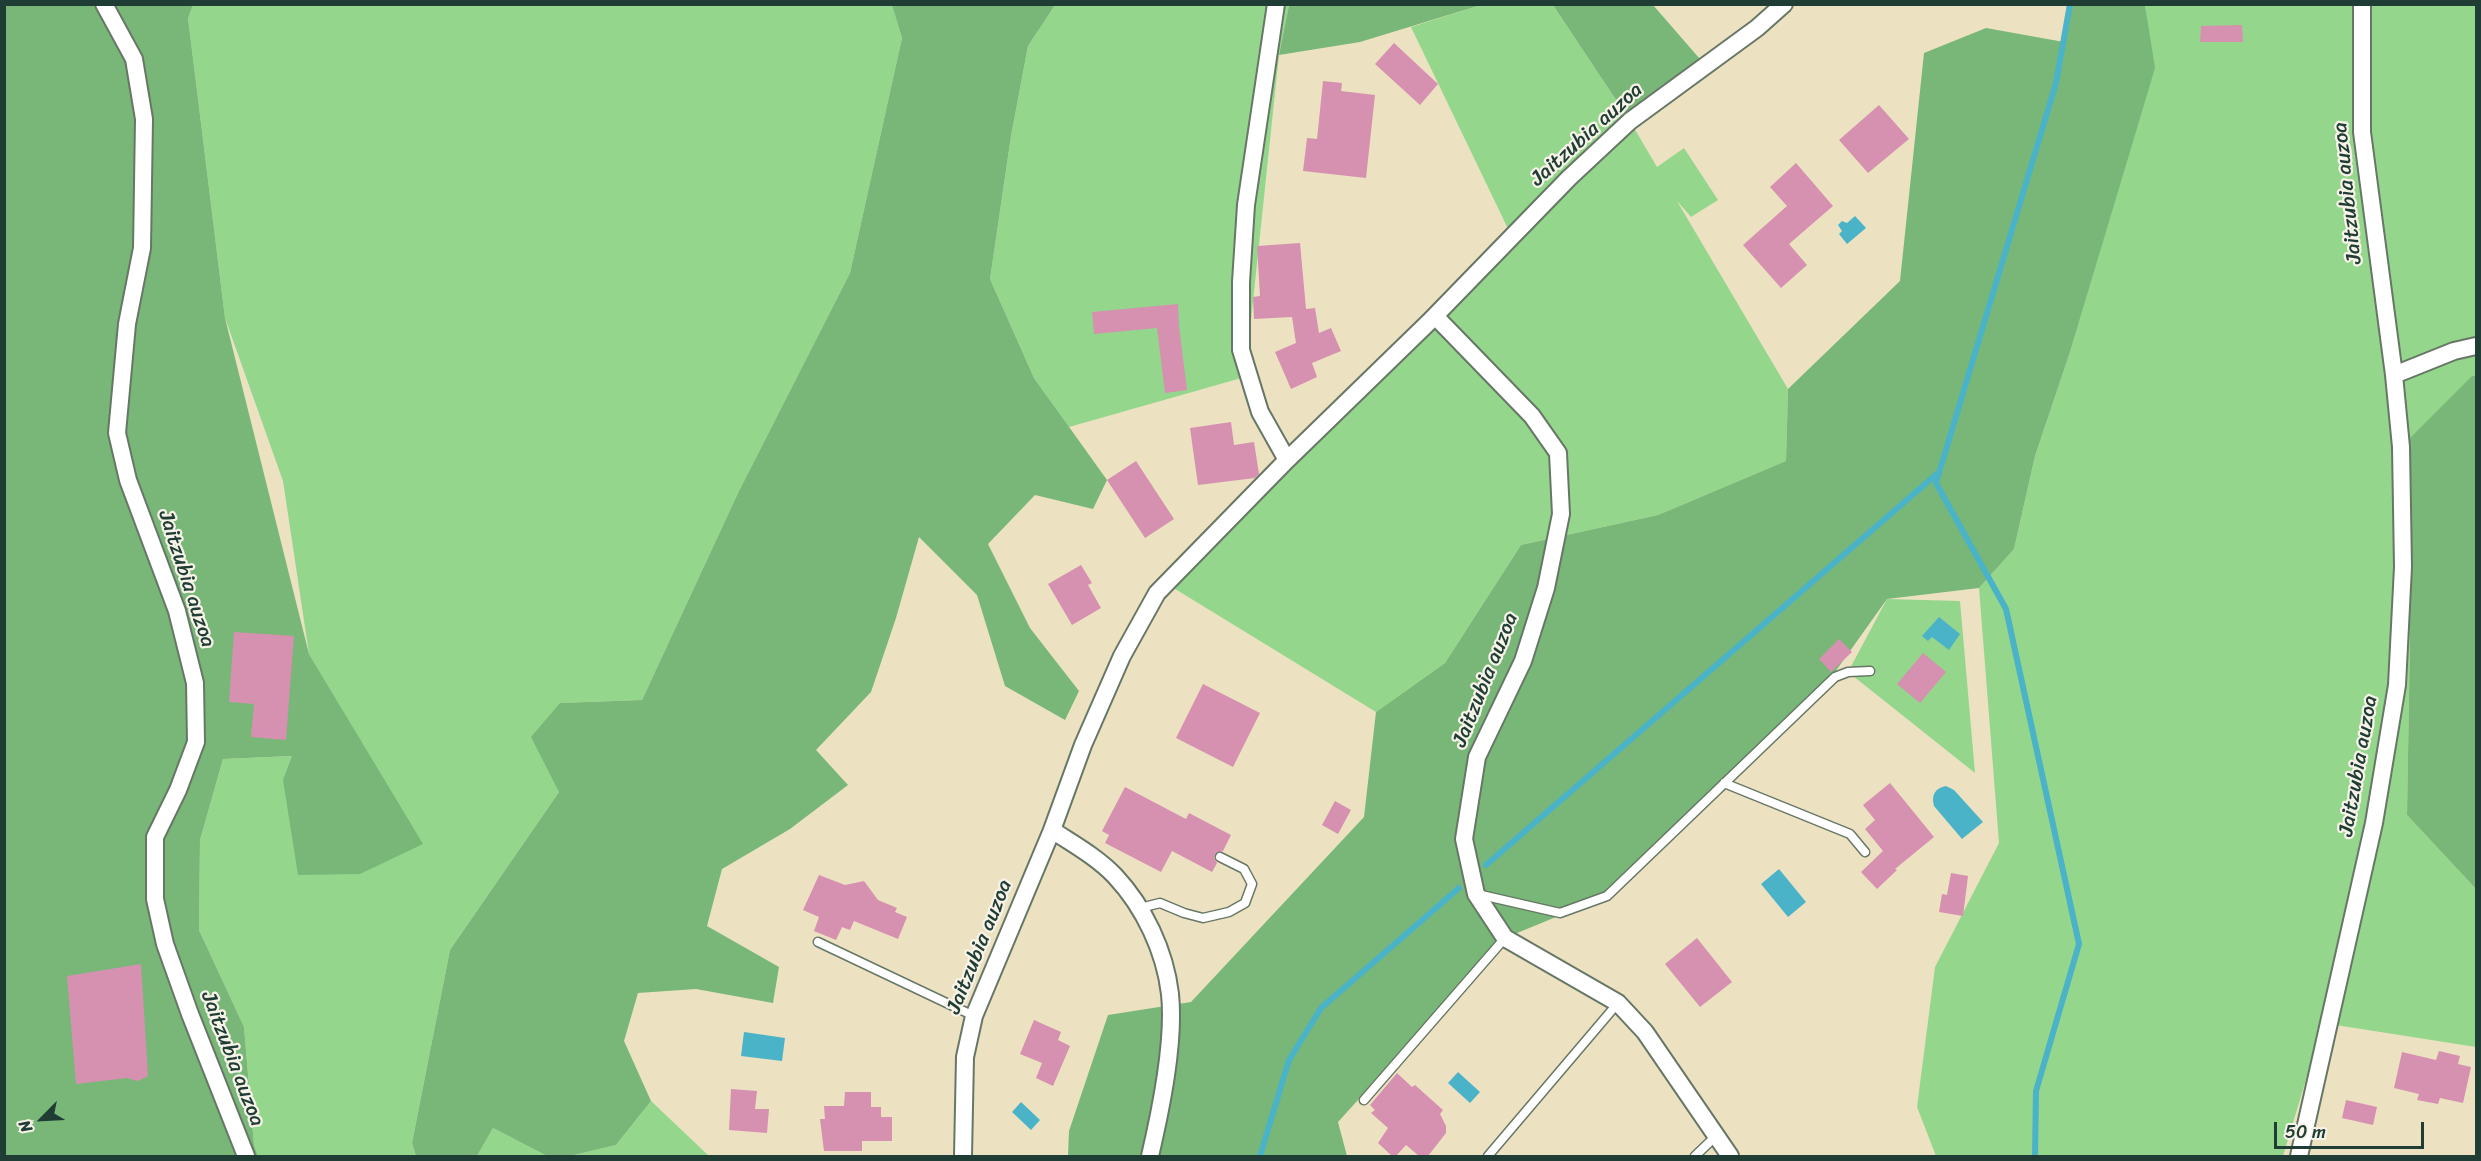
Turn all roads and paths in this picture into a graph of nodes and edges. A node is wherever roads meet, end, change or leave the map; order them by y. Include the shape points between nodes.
1 (104, 4) edge
2 (1276, 4) edge
3 (1784, 4) edge
4 (2362, 4) edge
5 (1435, 316) junction
6 (2476, 346) edge
7 (2394, 375) junction
8 (1287, 460) junction
9 (1869, 671) dead end
10 (1724, 783) junction
11 (1052, 830) junction
12 (1865, 852) dead end
13 (1220, 857) dead end
14 (1476, 894) junction
15 (1140, 908) junction
16 (1505, 938) junction
17 (818, 942) dead end
18 (1618, 1003) junction
19 (974, 1016) junction
20 (1364, 1100) dead end
21 (1716, 1137) junction
22 (246, 1156) edge
23 (963, 1156) edge
24 (1150, 1156) edge
25 (1488, 1156) edge
26 (1695, 1156) edge
27 (1730, 1156) edge
28 (2299, 1156) edge

1 - 22 street, Jaitzubia auzoa via 134,59 144,119 142,248 127,324 117,433 128,480 177,611 195,683 196,742 155,837 155,898 165,944
2 - 8 street via 1246,205 1241,351 1260,412
3 - 5 street, Jaitzubia auzoa via 1630,122 1569,178
4 - 7 street, Jaitzubia auzoa via 2362,132
5 - 8 street, Jaitzubia auzoa
5 - 14 street, Jaitzubia auzoa via 1532,416 1558,453 1561,514 1545,588 1523,661 1477,757 1464,839
6 - 7 street
7 - 28 street, Jaitzubia auzoa via 2401,447 2403,567 2397,685 2374,823
8 - 11 street, Jaitzubia auzoa via 1157,593 1122,656
9 - 10 lane via 1835,677
10 - 12 lane via 1850,834
10 - 14 lane via 1607,896 1560,913
11 - 15 street via 1114,875
11 - 19 street, Jaitzubia auzoa
13 - 15 lane via 1244,869 1252,884 1245,903 1229,912 1203,918 1160,903
14 - 16 street, Jaitzubia auzoa
15 - 24 street via 1161,954 1170,994 1169,1042
16 - 18 street, Jaitzubia auzoa
16 - 20 lane
17 - 19 lane
18 - 21 street, Jaitzubia auzoa via 1645,1032
18 - 25 lane
19 - 23 street, Jaitzubia auzoa via 965,1058
21 - 26 lane
21 - 27 street, Jaitzubia auzoa

